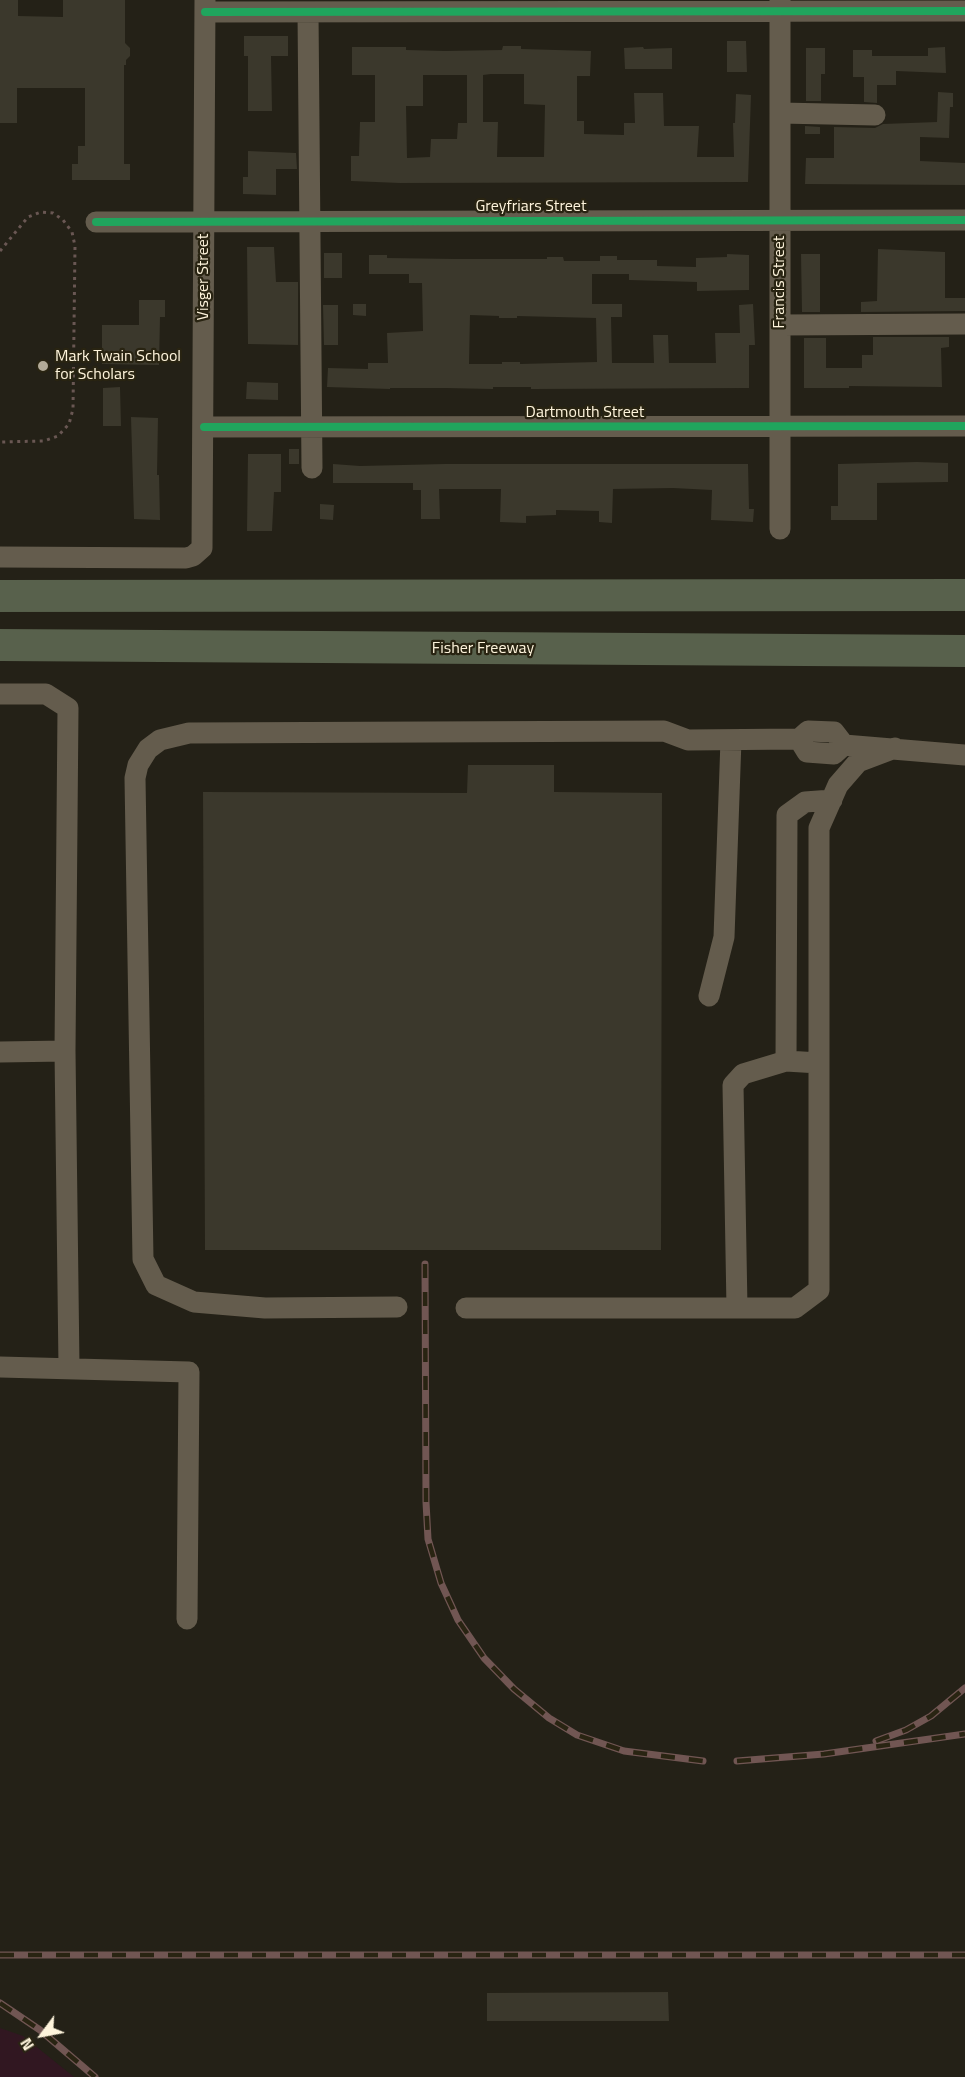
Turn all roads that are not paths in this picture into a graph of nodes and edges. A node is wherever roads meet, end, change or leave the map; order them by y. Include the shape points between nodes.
1 (205, 6) edge
2 (277, 6) edge
3 (401, 6) edge
4 (446, 6) edge
5 (780, 6) edge
6 (965, 11) edge
7 (308, 12) junction
8 (780, 113) junction
9 (875, 115) dead end
10 (780, 220) junction
11 (965, 220) edge
12 (204, 221) junction
13 (310, 221) junction
14 (96, 222) dead end
15 (965, 324) edge
16 (780, 325) junction
17 (965, 426) edge
18 (204, 427) junction
19 (312, 427) junction
20 (780, 427) junction
21 (312, 468) dead end
22 (780, 529) dead end
23 (0, 557) edge
24 (965, 595) edge
25 (0, 596) edge
26 (0, 645) edge
27 (965, 651) edge
28 (908, 652) junction
29 (965, 659) edge
30 (0, 694) edge
31 (731, 740) junction
32 (895, 748) junction
33 (965, 754) edge
34 (832, 800) junction
35 (709, 996) dead end
36 (65, 1051) junction
37 (0, 1052) edge
38 (786, 1061) junction
39 (819, 1063) junction
40 (397, 1307) dead end
41 (466, 1308) dead end
42 (737, 1308) junction
43 (0, 1367) edge
44 (69, 1367) junction
45 (187, 1619) dead end

1 - 2 street
1 - 12 street, Visger Street
2 - 7 street
3 - 4 street
3 - 7 street
4 - 5 street
5 - 6 street
5 - 8 street, Francis Street
7 - 13 street
8 - 9 street
8 - 10 street, Francis Street
10 - 11 street, Greyfriars Street
10 - 13 street, Greyfriars Street
10 - 16 street, Francis Street
12 - 13 street, Greyfriars Street
12 - 14 street, Greyfriars Street
12 - 18 street, Visger Street
13 - 19 street
15 - 16 street
16 - 20 street, Francis Street
17 - 20 street, Dartmouth Street
18 - 19 street, Dartmouth Street
18 - 23 street, Visger Street via 204,538 199,552 186,558
19 - 20 street, Dartmouth Street
19 - 21 street
20 - 22 street, Francis Street
24 - 25 highway
26 - 28 highway, Fisher Freeway
27 - 28 highway, Fisher Freeway
28 - 29 highway
30 - 36 street via 46,694 68,708
31 - 32 street via 799,739 808,731 834,732 844,745
31 - 35 street via 724,937
31 - 40 street via 688,740 664,731 189,733 160,740 148,749 138,765 135,778 143,1259 156,1285 194,1302 265,1308
32 - 33 street
32 - 34 street via 858,762 838,785
34 - 38 street via 805,802 787,815
34 - 39 street via 819,828
36 - 37 street
36 - 44 street
38 - 39 street
38 - 42 street via 743,1074 733,1085
39 - 42 street via 819,1290 795,1308
41 - 42 street
43 - 44 street
44 - 45 street via 189,1372

